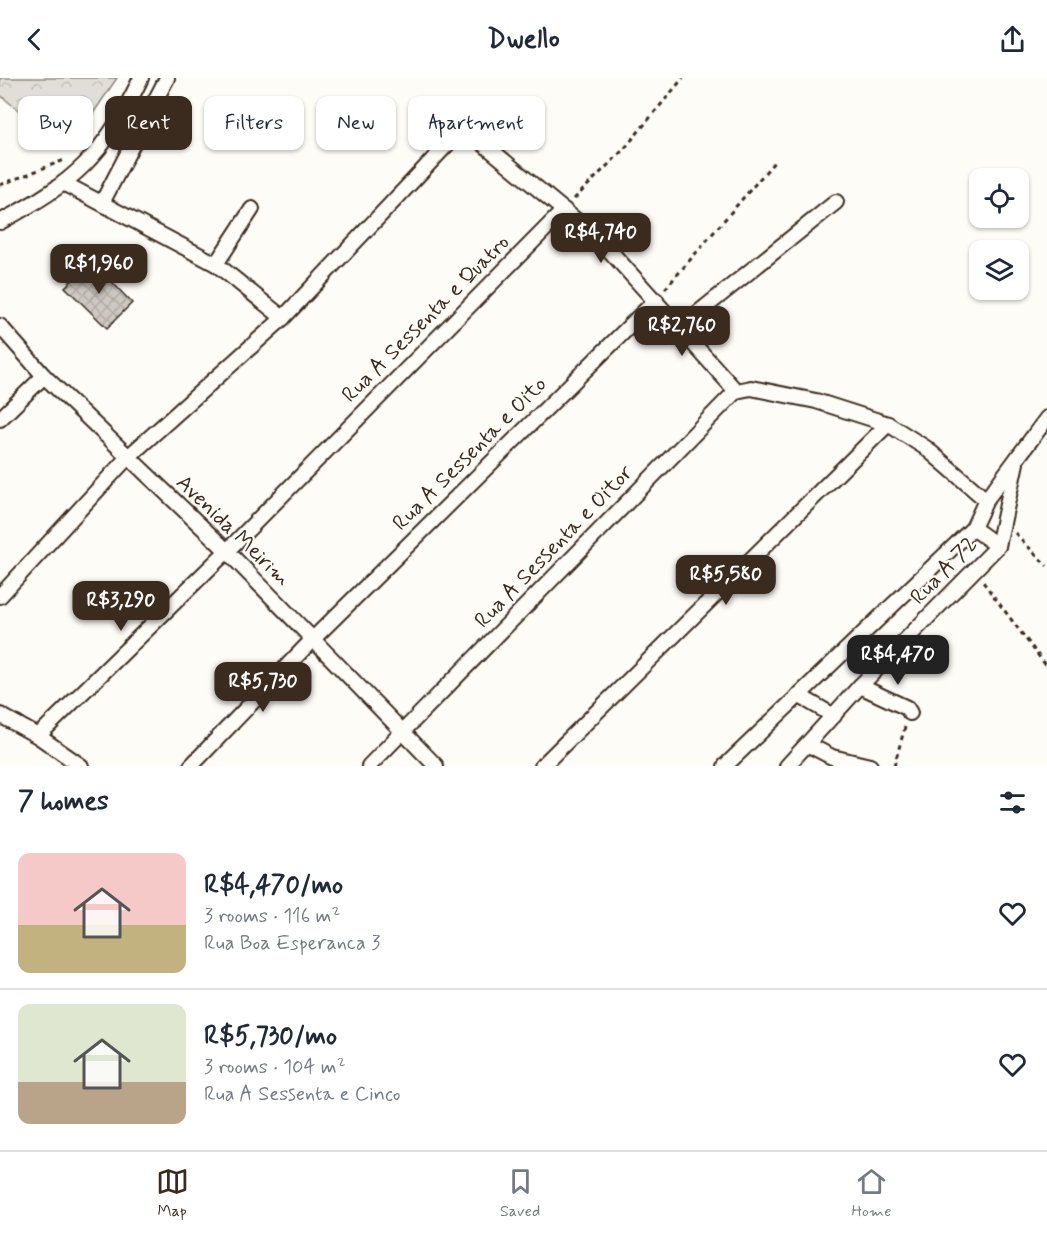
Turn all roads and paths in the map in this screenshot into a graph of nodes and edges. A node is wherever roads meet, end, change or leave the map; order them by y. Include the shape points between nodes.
1 (141, 78) edge
2 (167, 78) edge
3 (684, 78) edge
4 (775, 161) dead end
5 (77, 173) junction
6 (66, 184) junction
7 (0, 185) edge
8 (103, 201) junction
9 (836, 202) dead end
10 (252, 208) dead end
11 (564, 210) junction
12 (0, 222) edge
13 (216, 264) junction
14 (656, 300) junction
15 (283, 318) junction
16 (0, 326) edge
17 (678, 329) junction
18 (44, 376) junction
19 (736, 391) junction
20 (0, 418) edge
21 (1047, 418) edge
22 (888, 424) junction
23 (127, 458) junction
24 (1016, 463) junction
25 (987, 500) junction
26 (1005, 523) junction
27 (973, 528) junction
28 (998, 546) junction
29 (227, 551) junction
30 (1047, 566) edge
31 (975, 570) junction
32 (0, 596) edge
33 (313, 639) junction
34 (1047, 667) edge
35 (860, 686) junction
36 (798, 695) junction
37 (910, 713) joint
38 (0, 715) edge
39 (834, 716) junction
40 (404, 732) junction
41 (38, 736) junction
42 (809, 745) junction
43 (81, 766) edge
44 (191, 766) edge
45 (369, 766) edge
46 (436, 766) edge
47 (542, 766) edge
48 (725, 766) edge
49 (787, 766) edge
50 (870, 766) edge
51 (894, 766) edge

1 - 5 street via 122,118 92,160
2 - 8 street
3 - 11 path via 625,148
4 - 14 path
5 - 6 street
5 - 7 path via 67,158
6 - 8 street
6 - 12 street
8 - 13 street
9 - 17 street
10 - 13 street
11 - 14 street via 601,241
11 - 15 street via 474,136 466,131 458,133
11 - 29 street, Rua A Sessenta e Quatro
13 - 15 street
14 - 17 street
14 - 33 street, Rua A Sessenta e Oito
15 - 23 street
16 - 18 street, Avenida Meirim
17 - 19 street
18 - 20 street
18 - 23 street, Avenida Meirim
19 - 22 street via 751,388 816,401
19 - 40 street, Rua A Sessenta e Oitor
21 - 24 street
22 - 25 street via 926,448
22 - 47 street
23 - 29 street, Avenida Meirim
23 - 32 street
24 - 25 street
24 - 26 street, Rua A 72
25 - 27 street
26 - 28 street, Rua A 72
26 - 30 path
27 - 28 street
27 - 36 street
28 - 31 street, Rua A 72
29 - 33 street, Avenida Meirim
29 - 41 street, Rua A Sessenta e Quatro
31 - 34 path
31 - 35 street, Rua A 72
33 - 40 street, Avenida Meirim
33 - 44 street, Rua A Sessenta e Oito
35 - 37 street
35 - 39 street, Rua A 72
36 - 39 street
36 - 48 street
37 - 51 path
38 - 41 street
39 - 42 street, Rua A 72
40 - 45 street, Rua A Sessenta e Oitor
40 - 46 street, Avenida Meirim
41 - 43 street
42 - 49 street, Rua A 72
42 - 50 street via 832,757

